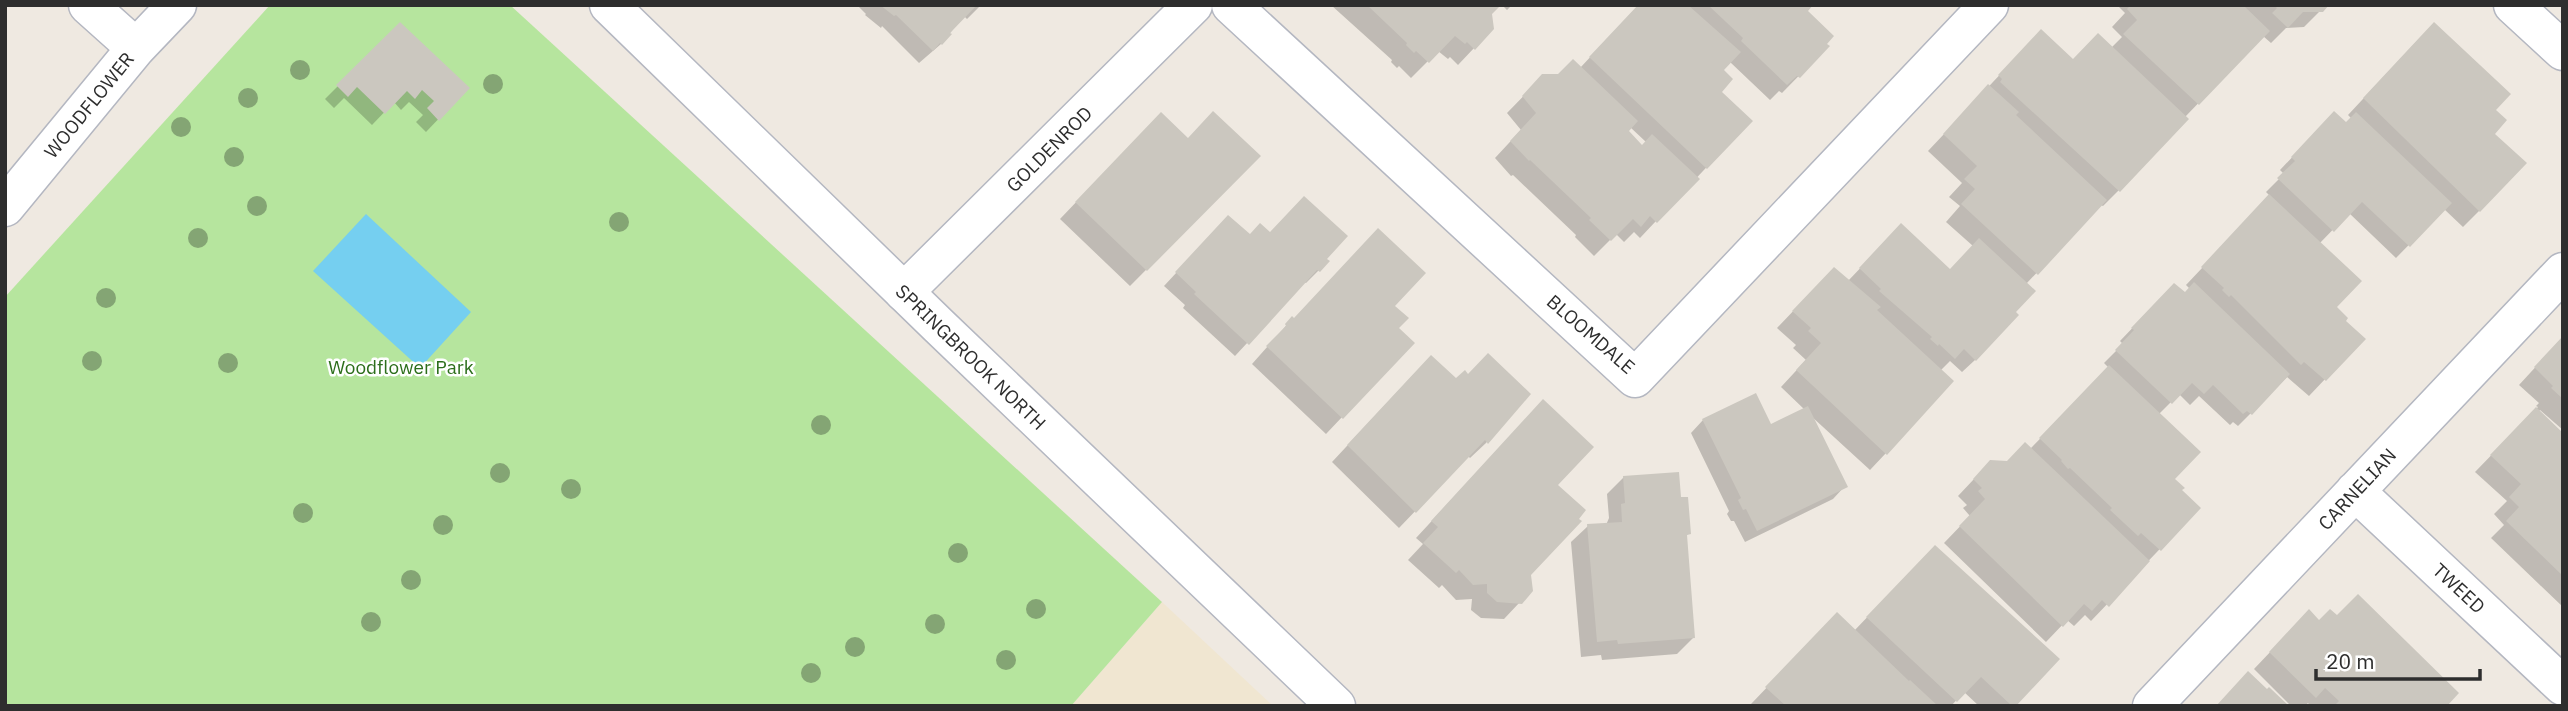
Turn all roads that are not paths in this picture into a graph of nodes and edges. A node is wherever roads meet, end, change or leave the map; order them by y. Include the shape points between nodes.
1 (88, 5) edge
2 (177, 5) edge
3 (609, 5) edge
4 (1194, 5) edge
5 (1231, 5) edge
6 (1989, 5) edge
7 (2513, 5) edge
8 (136, 48) junction
9 (2563, 51) edge
10 (5, 207) edge
11 (2563, 272) edge
12 (904, 292) junction
13 (2355, 491) junction
14 (2563, 685) edge
15 (1336, 706) edge
16 (2152, 706) edge

1 - 8 street
2 - 8 street, WOODFLOWER
3 - 12 street, SPRINGBROOK NORTH
4 - 12 street, GOLDENROD
5 - 6 street, BLOOMDALE via 1635,378
7 - 9 street
8 - 10 street, WOODFLOWER
11 - 13 street, CARNELIAN
12 - 15 street, SPRINGBROOK NORTH
13 - 14 street, TWEED
13 - 16 street, CARNELIAN

